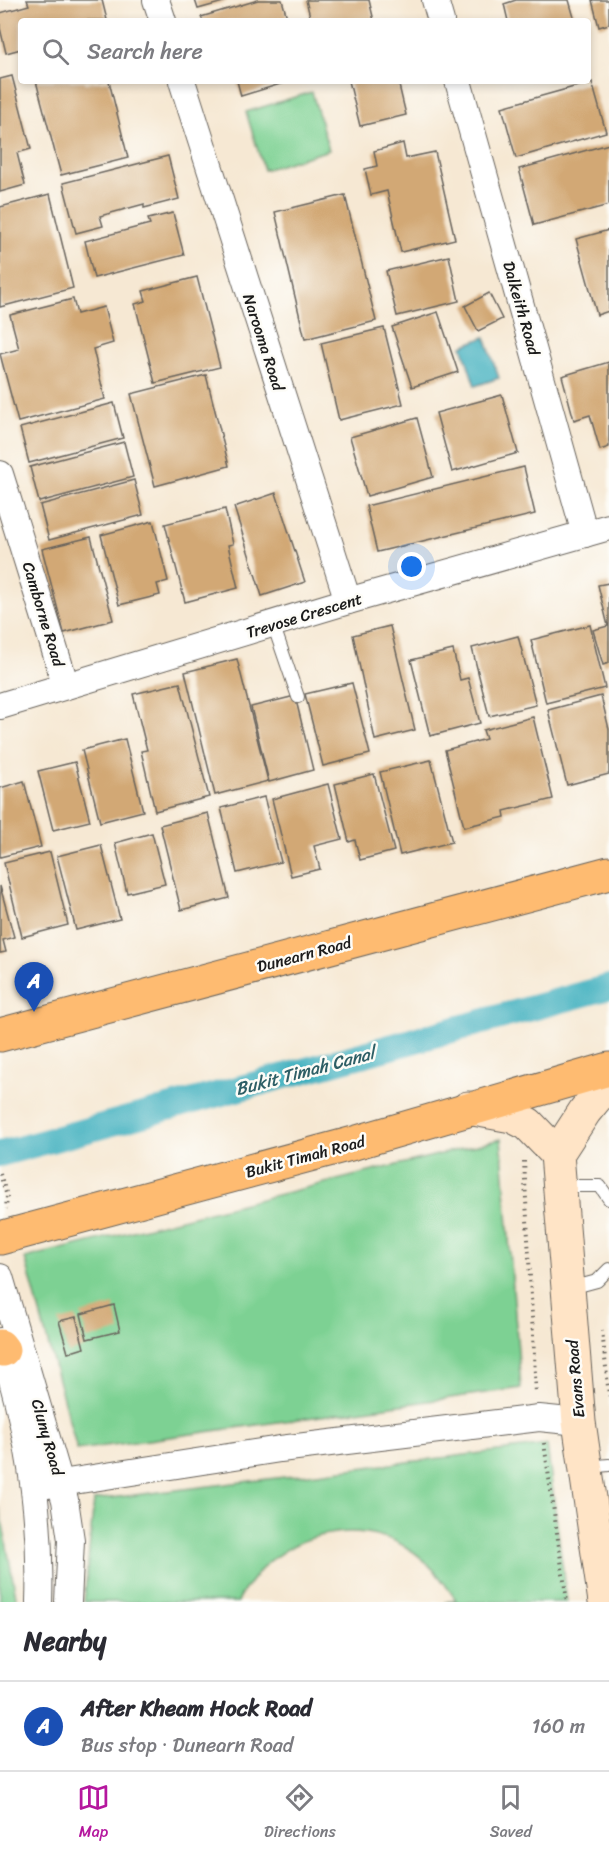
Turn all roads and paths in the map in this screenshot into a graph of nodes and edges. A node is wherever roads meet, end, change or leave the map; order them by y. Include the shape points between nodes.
1 (156, 0) edge
2 (435, 0) edge
3 (162, 18) edge
4 (440, 18) edge
5 (183, 84) edge
6 (459, 84) edge
7 (0, 474) edge
8 (597, 531) edge
9 (348, 601) junction
10 (273, 624) junction
11 (66, 686) junction
12 (298, 697) dead end
13 (0, 706) edge
14 (609, 873) edge
15 (0, 1035) edge
16 (609, 1069) edge
17 (609, 1082) edge
18 (468, 1108) junction
19 (524, 1157) dead end
20 (558, 1170) junction
21 (0, 1174) edge
22 (7, 1196) dead end
23 (609, 1198) edge
24 (0, 1238) edge
25 (609, 1269) edge
26 (0, 1276) edge
27 (568, 1288) junction
28 (602, 1327) dead end
29 (1, 1346) edge
30 (609, 1396) edge
31 (537, 1404) dead end
32 (579, 1422) junction
33 (543, 1440) dead end
34 (598, 1466) edge
35 (61, 1482) junction
36 (35, 1487) junction
37 (39, 1602) edge
38 (68, 1602) edge
39 (567, 1602) edge
40 (605, 1602) edge

1 - 3 street
2 - 4 street
5 - 9 street, Narooma Road
6 - 8 street, Dalkeith Road
7 - 11 street, Camborne Road
8 - 9 street, Trevose Crescent
9 - 10 street, Trevose Crescent
10 - 11 street, Trevose Crescent
10 - 12 lane
11 - 13 street, Trevose Crescent
14 - 15 highway, Dunearn Road
16 - 18 highway, Bukit Timah Road
17 - 20 street via 585,1111
18 - 20 street via 512,1116 528,1124
18 - 24 highway, Bukit Timah Road via 354,1143
19 - 31 path
20 - 23 lane via 600,1186
20 - 27 street, Evans Road
21 - 22 path
25 - 27 lane via 597,1281
26 - 35 street, Cluny Road
27 - 32 street, Evans Road
28 - 30 path
29 - 36 street, Cluny Road
32 - 34 street, Evans Road
32 - 35 street via 550,1417 527,1419 280,1449
33 - 39 path
34 - 40 street, Evans Road
35 - 36 street
35 - 38 street, Cluny Road via 70,1540
36 - 37 street, Cluny Road

